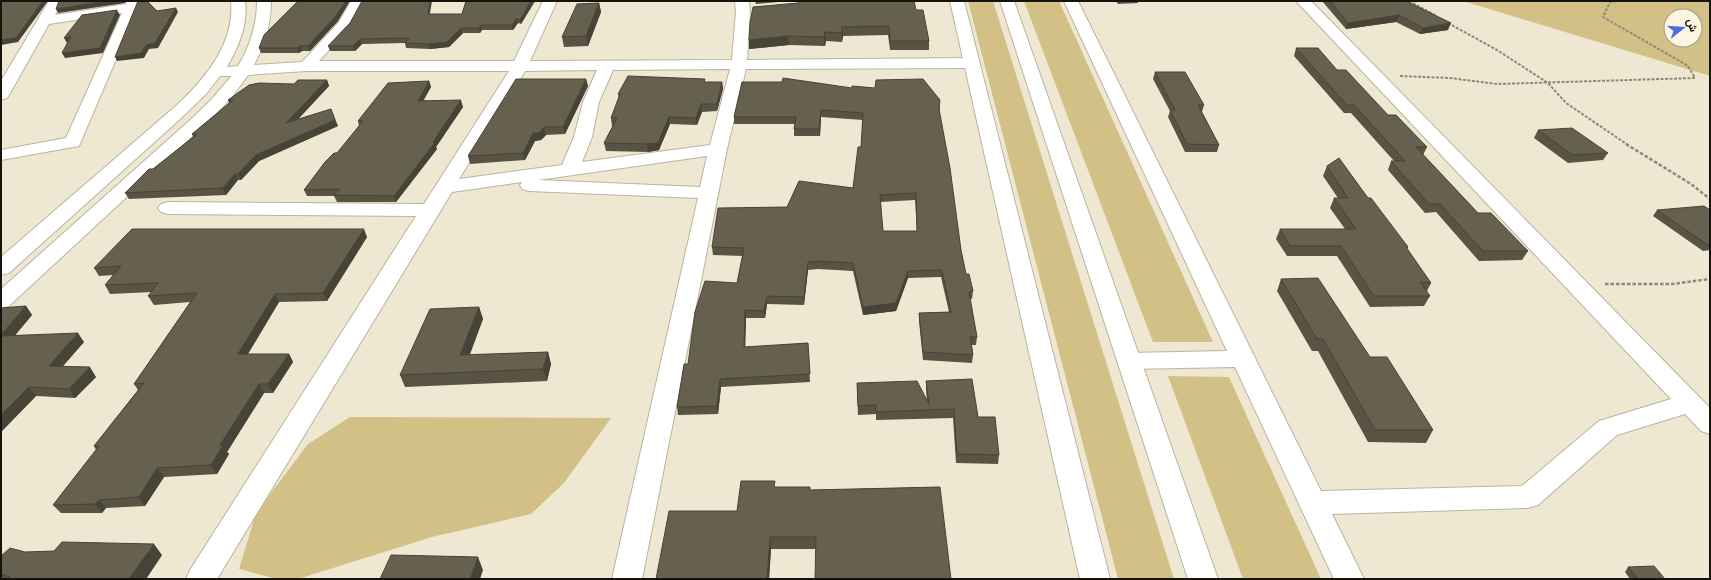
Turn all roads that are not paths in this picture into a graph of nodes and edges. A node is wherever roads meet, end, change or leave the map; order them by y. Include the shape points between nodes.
1 (56, 1) edge
2 (238, 1) edge
3 (264, 1) edge
4 (358, 1) edge
5 (550, 1) edge
6 (957, 1) edge
7 (1007, 1) edge
8 (1071, 1) edge
9 (1303, 1) edge
10 (133, 4) edge
11 (747, 8) edge
12 (44, 21) junction
13 (972, 63) junction
14 (739, 65) junction
15 (306, 66) junction
16 (520, 66) junction
17 (607, 66) junction
18 (244, 69) junction
19 (216, 72) junction
20 (1, 95) edge
21 (718, 149) junction
22 (1, 155) edge
23 (570, 169) junction
24 (474, 183) junction
25 (445, 187) junction
26 (709, 193) junction
27 (168, 208) dead end
28 (430, 210) junction
29 (56, 251) junction
30 (19, 252) junction
31 (1, 268) edge
32 (1, 301) edge
33 (1243, 359) junction
34 (1129, 360) junction
35 (1690, 403) junction
36 (1710, 424) edge
37 (1312, 503) junction
38 (201, 579) edge
39 (627, 579) edge
40 (1096, 579) edge
41 (1203, 579) edge
42 (1349, 579) edge

1 - 12 street
2 - 19 street via 239,22 235,36
3 - 18 street via 262,28
4 - 15 street via 345,24
5 - 16 street
6 - 13 street
7 - 34 street
8 - 33 street
9 - 35 street
10 - 12 street
10 - 22 street via 72,142
11 - 14 street
12 - 20 street
13 - 14 street
13 - 40 street
14 - 17 street
14 - 21 street
15 - 16 street
15 - 18 street
16 - 17 street
16 - 25 street
17 - 23 street via 591,102 583,137
18 - 19 street
18 - 29 street via 221,98
19 - 30 street via 179,110
21 - 23 street
21 - 26 street
23 - 24 street
24 - 25 street
24 - 26 street
25 - 28 street
26 - 39 street
27 - 28 street
28 - 38 street
29 - 30 street
29 - 32 street
30 - 31 street
33 - 34 street
33 - 37 street
34 - 41 street
35 - 36 street
35 - 37 street via 1608,428 1528,497
37 - 42 street

